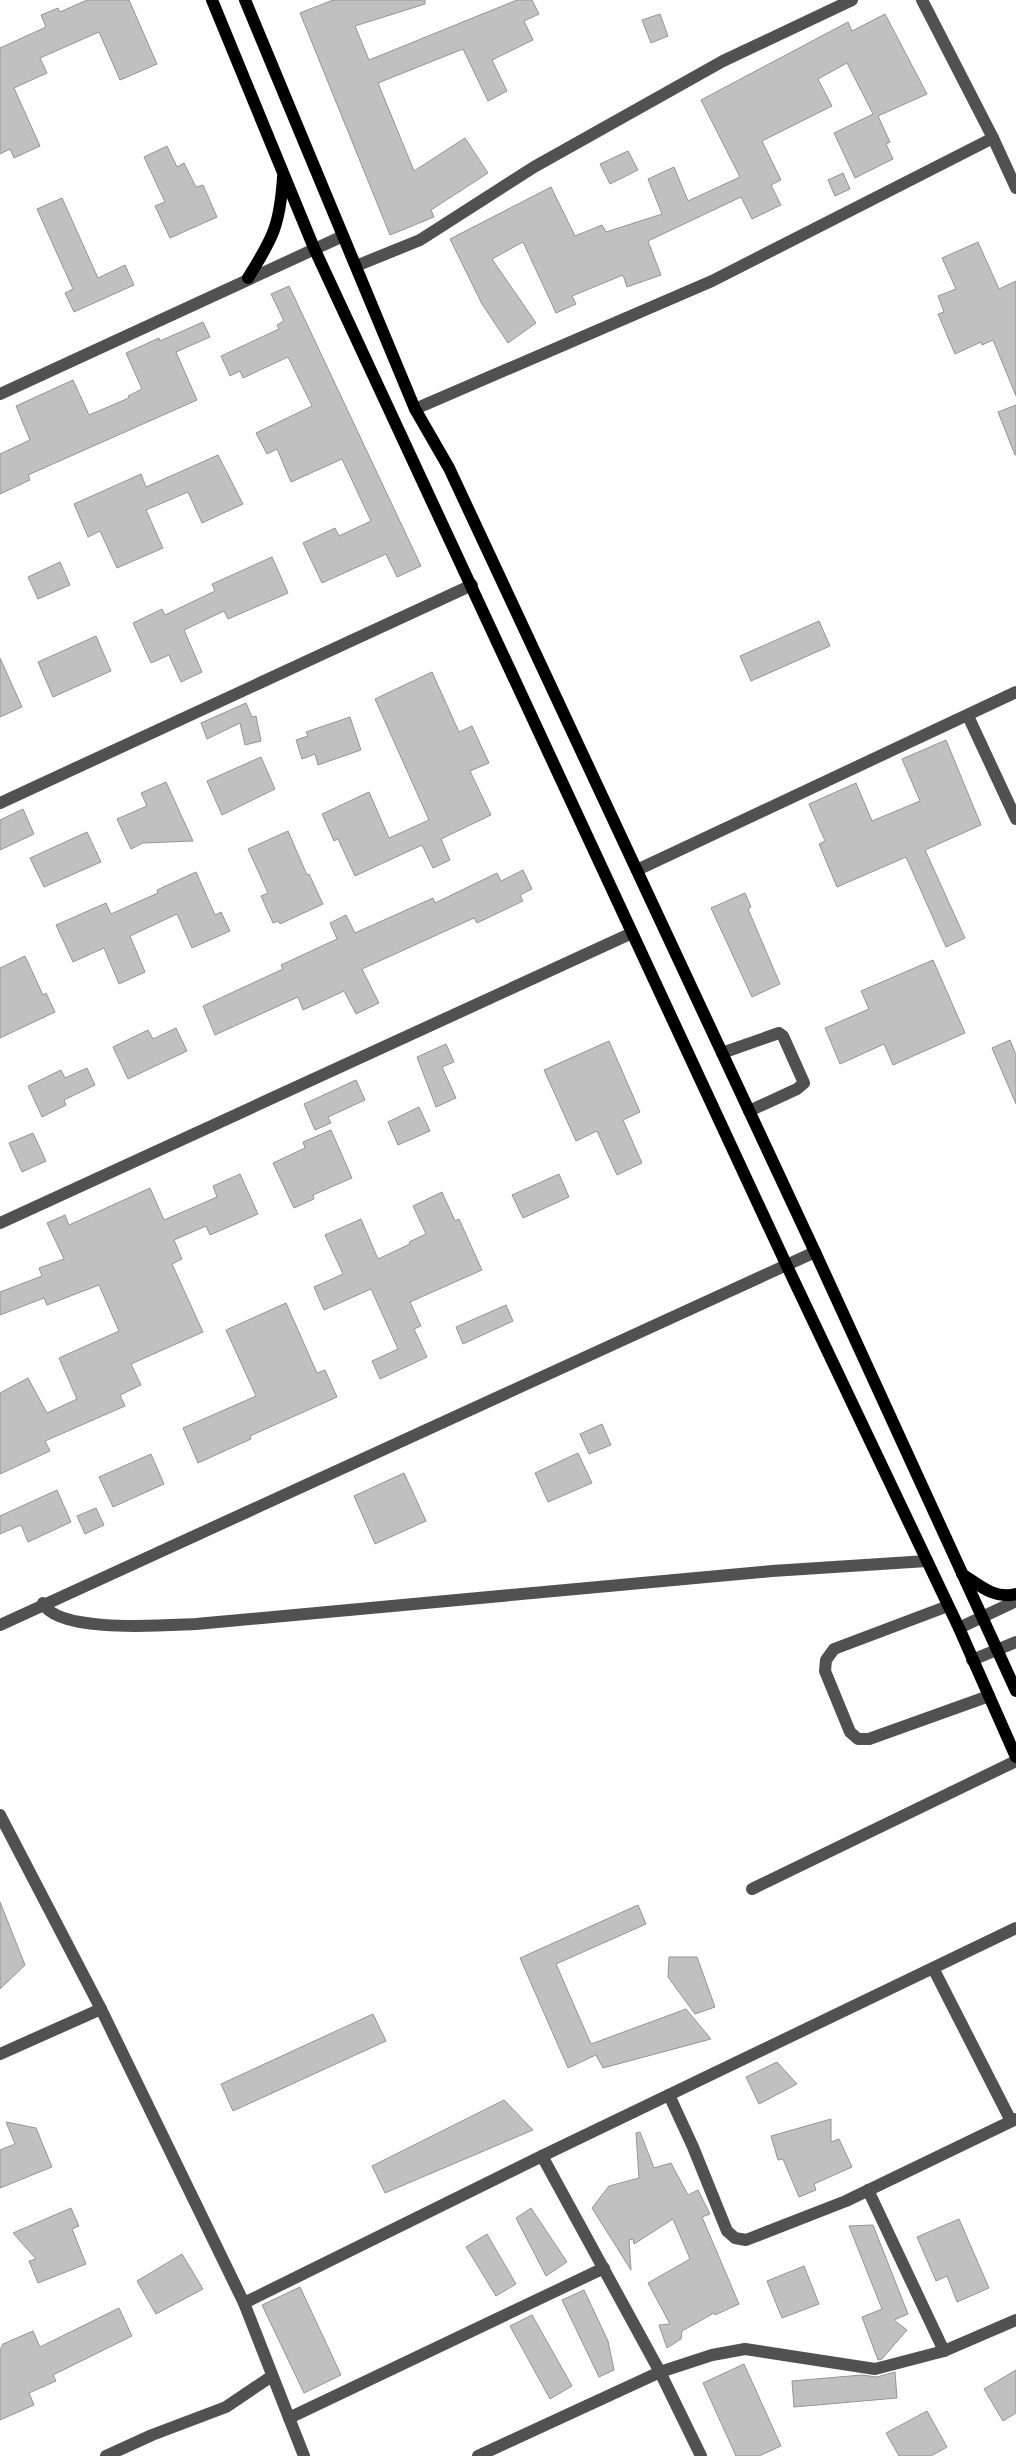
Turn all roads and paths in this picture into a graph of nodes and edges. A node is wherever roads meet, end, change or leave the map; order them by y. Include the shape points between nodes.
1 (212, 0) edge
2 (245, 0) edge
3 (852, 0) edge
4 (922, 0) edge
5 (993, 138) junction
6 (284, 172) junction
7 (1016, 188) edge
8 (344, 236) junction
9 (314, 248) junction
10 (356, 266) junction
11 (248, 278) junction
12 (0, 394) edge
13 (415, 409) junction
14 (472, 585) junction
15 (1016, 692) edge
16 (968, 716) junction
17 (0, 803) edge
18 (1016, 819) edge
19 (637, 870) junction
20 (632, 933) junction
21 (722, 1054) junction
22 (749, 1111) junction
23 (0, 1223) edge
24 (815, 1252) junction
25 (786, 1264) junction
26 (927, 1561) junction
27 (962, 1574) junction
28 (1016, 1594) edge
29 (1016, 1601) edge
30 (43, 1603) junction
31 (948, 1606) junction
32 (983, 1618) junction
33 (0, 1625) edge
34 (959, 1628) junction
35 (1016, 1642) edge
36 (998, 1650) junction
37 (972, 1660) junction
38 (1016, 1691) edge
39 (989, 1696) junction
40 (1016, 1757) edge
41 (1016, 1761) edge
42 (0, 1815) edge
43 (752, 1889) dead end
44 (1016, 1928) edge
45 (933, 1968) junction
46 (101, 2009) junction
47 (0, 2054) edge
48 (669, 2095) junction
49 (1014, 2120) edge
50 (542, 2156) junction
51 (868, 2190) junction
52 (604, 2268) junction
53 (244, 2303) junction
54 (1016, 2320) edge
55 (944, 2352) junction
56 (660, 2372) junction
57 (272, 2376) junction
58 (289, 2418) junction
59 (106, 2456) edge
60 (304, 2456) edge
61 (478, 2456) edge
62 (701, 2456) edge

1 - 6 main road
2 - 8 main road
3 - 10 street via 723,61 534,167 420,240
4 - 5 street
5 - 7 street
5 - 13 street via 712,281
6 - 9 main road
6 - 11 main road via 277,227
8 - 9 street
8 - 10 main road
9 - 11 street
9 - 14 main road
10 - 13 main road
11 - 12 street
13 - 19 main road via 449,468
14 - 17 street
14 - 20 main road
15 - 16 street
16 - 18 street
16 - 19 street
19 - 21 main road
20 - 23 street
20 - 25 main road
21 - 22 main road
21 - 22 street via 779,1033 784,1036 804,1083
22 - 24 main road
24 - 25 street
24 - 27 main road
25 - 26 main road
25 - 30 street
26 - 30 street via 196,1624 74,1622 55,1615
26 - 31 main road
27 - 28 main road via 992,1593
27 - 32 main road
29 - 32 street
30 - 33 street
31 - 34 main road
31 - 39 street via 834,1649 826,1660 825,1671 850,1732 858,1739 869,1738
32 - 34 street
32 - 36 main road
34 - 37 main road
35 - 36 street
36 - 37 street
36 - 38 main road
37 - 39 main road
39 - 40 main road
41 - 43 street
42 - 46 street
44 - 45 street
45 - 48 street
45 - 49 street
46 - 47 street
46 - 53 street
48 - 50 street
48 - 51 street via 727,2231 735,2238 746,2240
49 - 51 street
50 - 52 street
50 - 53 street
51 - 55 street
52 - 56 street
52 - 58 street
53 - 57 street
54 - 55 street
55 - 56 street via 875,2369 745,2349
56 - 61 street
56 - 62 street
57 - 58 street
57 - 59 street via 226,2407
58 - 60 street

